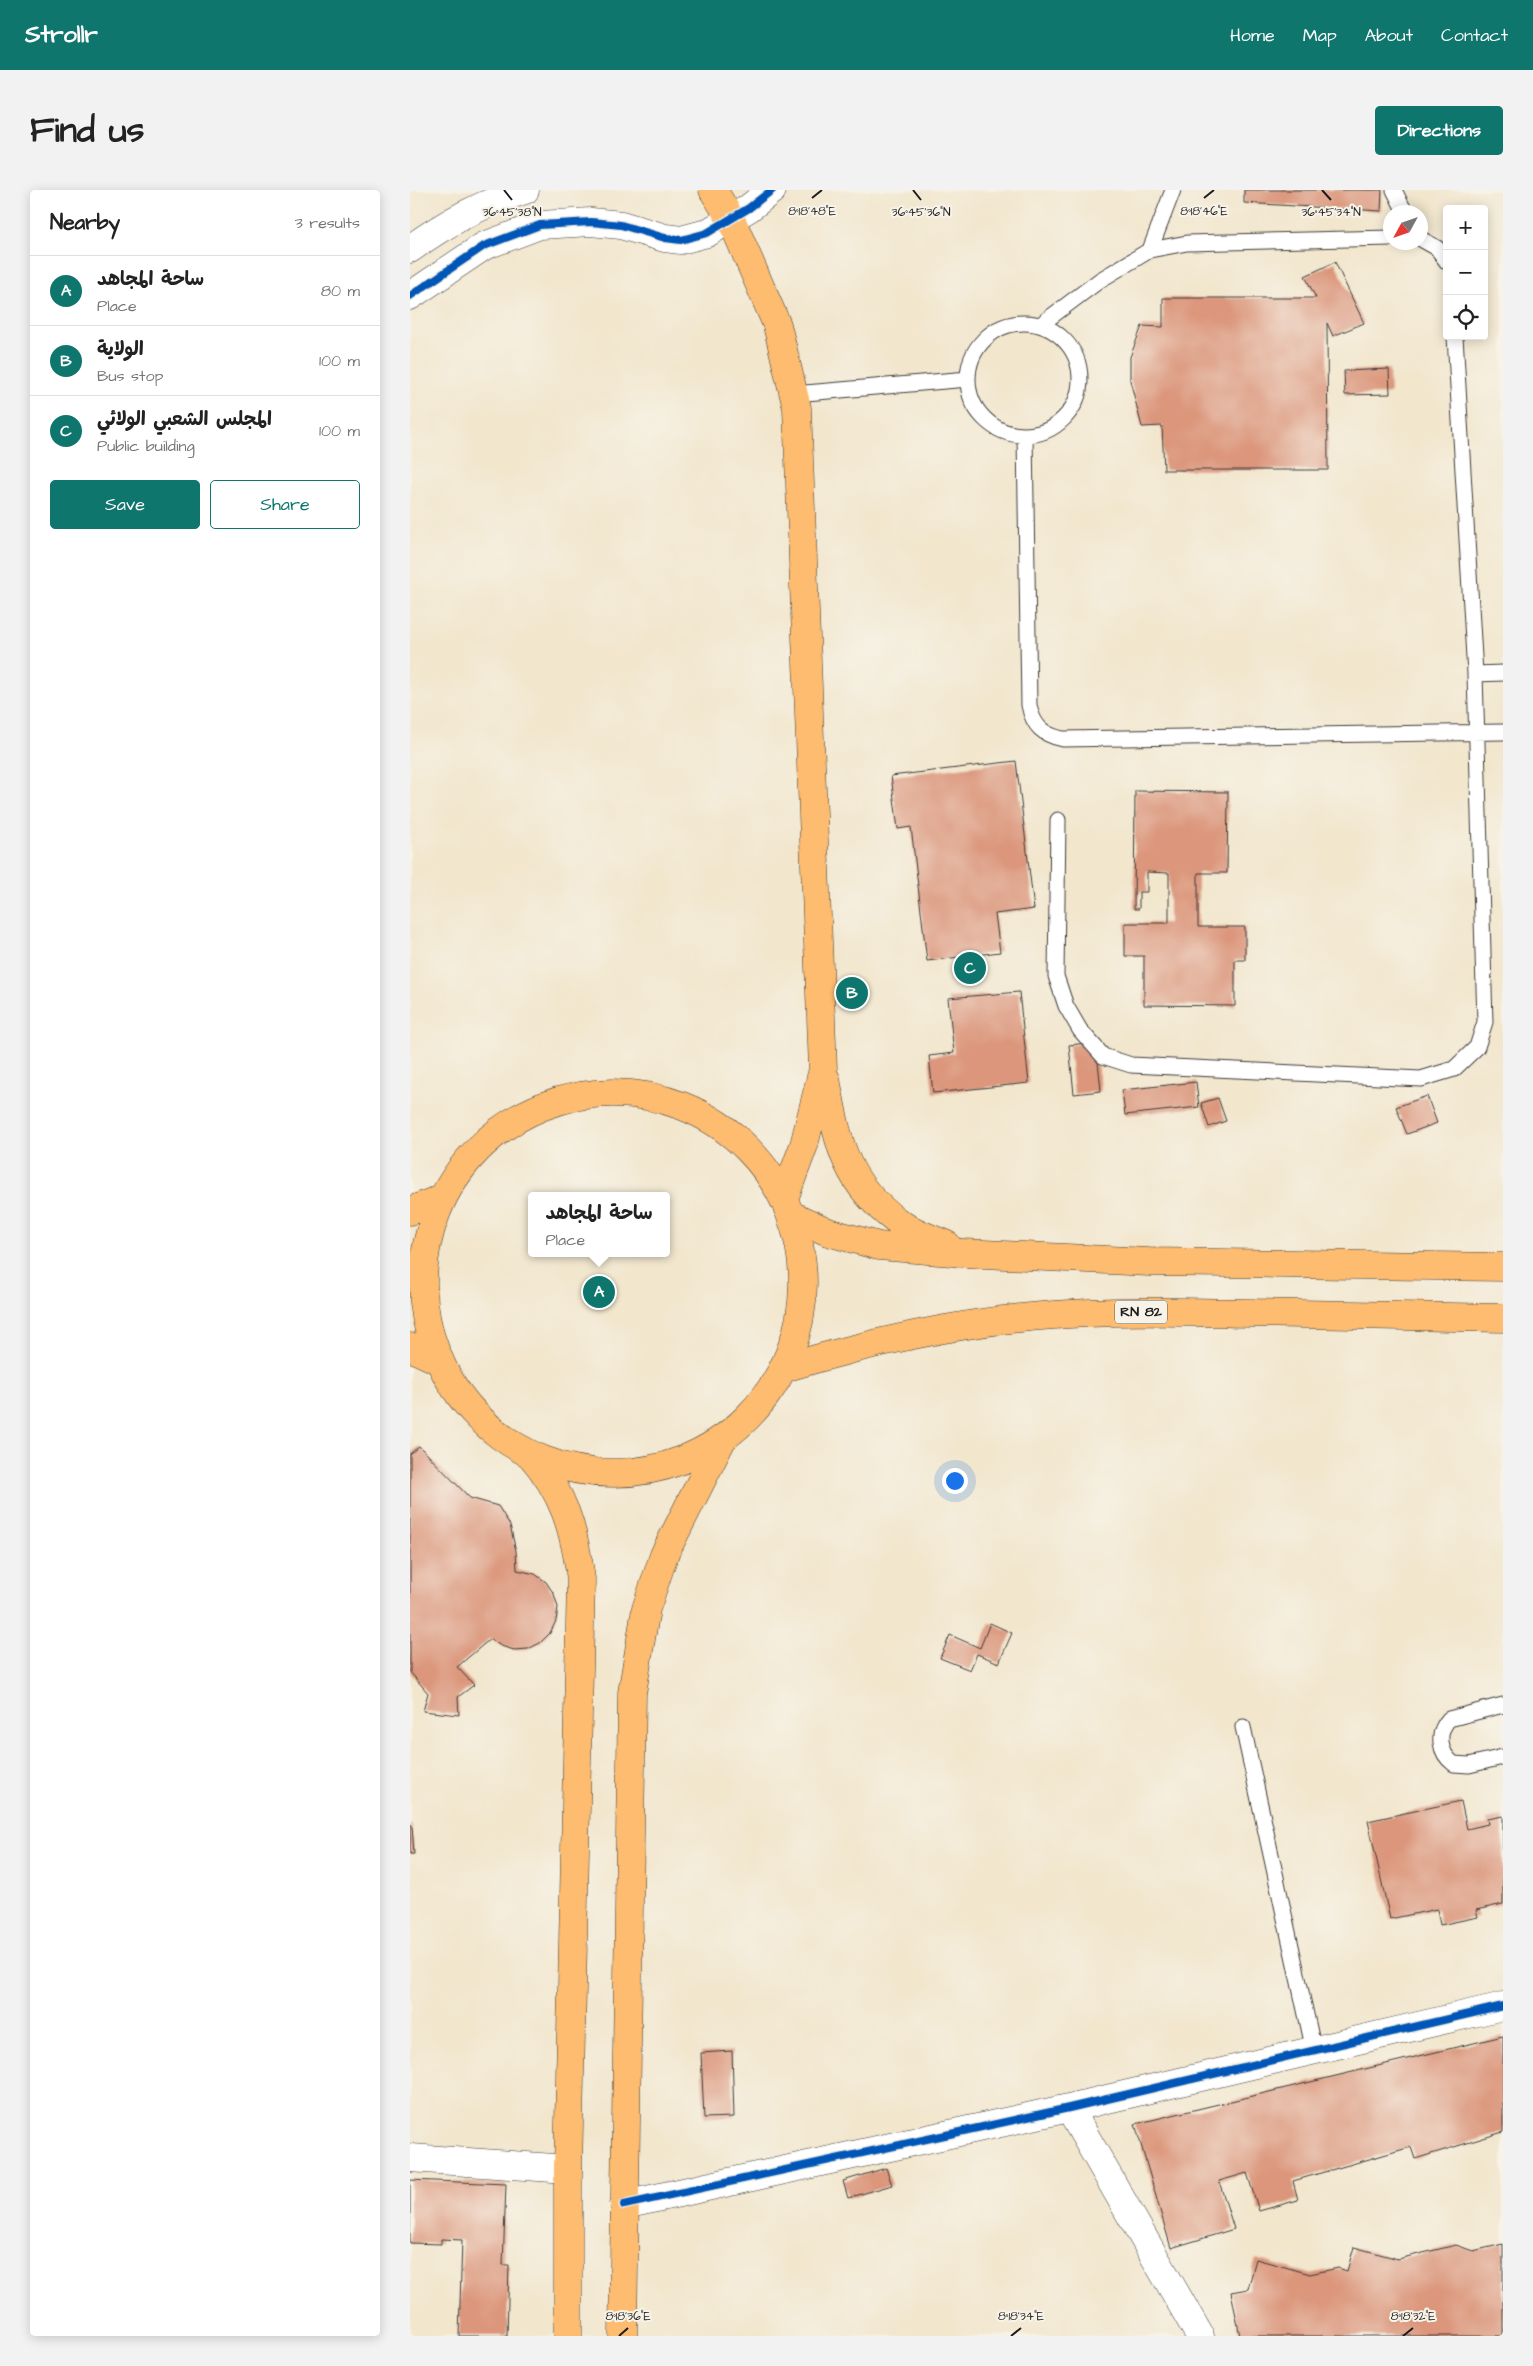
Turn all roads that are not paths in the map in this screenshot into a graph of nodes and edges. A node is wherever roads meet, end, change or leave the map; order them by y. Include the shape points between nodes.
1 (525, 190) edge
2 (712, 190) edge
3 (772, 190) edge
4 (1173, 190) edge
5 (1394, 190) edge
6 (1402, 205) edge
7 (731, 219) junction
8 (1383, 238) edge
9 (1428, 243) edge
10 (410, 249) edge
11 (1150, 250) junction
12 (1443, 256) edge
13 (410, 296) edge
14 (1040, 325) junction
15 (1455, 340) edge
16 (968, 379) junction
17 (794, 394) junction
18 (1025, 434) junction
19 (1503, 673) edge
20 (1475, 674) junction
21 (1477, 732) junction
22 (1503, 732) edge
23 (1058, 820) dead end
24 (823, 1069) junction
25 (442, 1198) junction
26 (788, 1207) junction
27 (410, 1211) edge
28 (964, 1253) junction
29 (1503, 1267) edge
30 (416, 1278) edge
31 (1503, 1318) edge
32 (410, 1347) edge
33 (440, 1361) junction
34 (784, 1368) junction
35 (723, 1438) junction
36 (530, 1454) junction
37 (1503, 1705) edge
38 (1243, 1727) dead end
39 (1503, 1757) edge
40 (1503, 2006) edge
41 (1314, 2051) junction
42 (1069, 2108) junction
43 (410, 2158) edge
44 (568, 2170) junction
45 (624, 2205) junction
46 (568, 2336) edge
47 (623, 2336) edge
48 (1200, 2336) edge

1 - 10 street via 492,200 443,225
2 - 7 main road
3 - 7 street
4 - 11 lane
5 - 6 lane
7 - 13 street via 707,233 681,240 621,225 591,222 540,225 484,246
7 - 17 main road via 777,325
8 - 11 lane via 1187,243
9 - 12 lane
11 - 14 lane via 1100,280
14 - 16 lane via 1022,323 1005,326 990,334 970,362
14 - 18 lane via 1056,333 1068,345 1077,360 1080,378 1070,411 1042,431
15 - 20 lane
16 - 17 lane
16 - 18 lane via 971,397 979,412 992,425 1007,432
17 - 24 main road
18 - 21 lane via 1029,706 1032,720 1050,737
19 - 20 lane
20 - 21 lane
21 - 22 lane
21 - 23 lane via 1485,1022 1477,1047 1454,1069 1421,1079 1131,1065 1103,1056 1066,1006 1056,976
24 - 26 main road
24 - 28 main road via 843,1154 858,1183 900,1223
25 - 26 main road via 477,1148 500,1128 526,1112 554,1101 583,1094 613,1092 644,1094 701,1113 749,1150 769,1173
25 - 27 main road
25 - 30 main road
26 - 28 main road via 828,1232 878,1246
26 - 34 main road via 799,1240 804,1292 794,1344
28 - 29 main road via 1149,1262
30 - 33 main road
31 - 34 main road, RN 82 via 1121,1311 1052,1315 916,1333
32 - 33 main road
33 - 36 main road via 463,1398 486,1425
34 - 35 main road via 758,1407
35 - 36 main road via 678,1462 629,1473 578,1470
35 - 45 main road via 664,1555 646,1609 632,1693
36 - 44 main road via 548,1474 562,1502 575,1540 581,1579
37 - 39 lane via 1449,1719 1440,1736 1443,1753 1454,1764 1469,1765
38 - 41 lane
40 - 41 street
41 - 42 street
42 - 45 street
42 - 48 street
43 - 44 street
44 - 46 main road
45 - 47 main road

